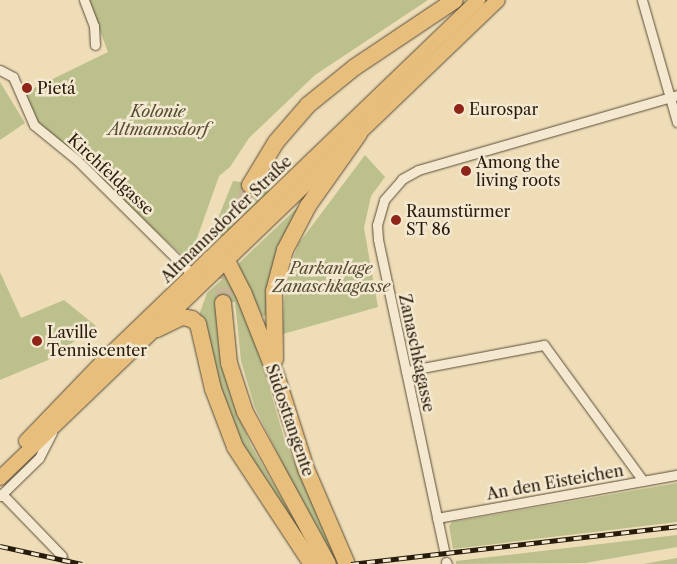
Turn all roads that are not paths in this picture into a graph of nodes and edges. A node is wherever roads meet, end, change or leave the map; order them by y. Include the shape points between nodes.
1 (84, 0) edge
2 (455, 0) edge
3 (478, 0) edge
4 (498, 0) edge
5 (642, 0) edge
6 (95, 45) dead end
7 (0, 70) edge
8 (673, 96) edge
9 (677, 122) edge
10 (359, 134) junction
11 (250, 185) tunnel mouth
12 (217, 260) junction
13 (193, 275) junction
14 (223, 302) tunnel mouth
15 (157, 329) junction
16 (406, 371) junction
17 (277, 378) junction
18 (55, 427) junction
19 (0, 466) edge
20 (677, 474) edge
21 (0, 478) edge
22 (643, 481) junction
23 (1, 495) edge
24 (438, 518) junction
25 (444, 550) dead end
26 (62, 556) tunnel mouth
27 (312, 564) edge
28 (328, 564) edge
29 (347, 564) edge

1 - 6 street via 94,26
2 - 11 highway via 355,67 308,105 276,142
3 - 12 main road, Altmannsdorfer Straße
4 - 10 main road, Altmannsdorfer Straße
5 - 8 street
7 - 13 street, Kirchfeldgasse via 12,77 34,125 77,160
8 - 9 street
8 - 16 street, Zanaschkagasse via 418,170 391,188 379,212 378,239
10 - 12 main road, Altmannsdorfer Straße
10 - 17 highway via 308,206 285,250 273,308
12 - 13 main road, Altmannsdorfer Straße
12 - 15 main road, Altmannsdorfer Straße
12 - 17 highway, Südosttangente via 236,275
13 - 19 main road, Altmannsdorfer Straße
14 - 28 highway, Südosttangente via 229,362 245,412
15 - 18 main road, Altmannsdorfer Straße
15 - 27 highway via 182,317 198,324 213,389 232,441
16 - 22 street via 544,345
16 - 24 street, Zanaschkagasse
17 - 29 highway, Südosttangente via 306,469
18 - 21 main road, Altmannsdorfer Straße
18 - 23 street, Altmannsdorfer Straße via 39,458
20 - 22 street, An den Eisteichen
22 - 24 street, An den Eisteichen
23 - 26 street
24 - 25 street, Zanaschkagasse

